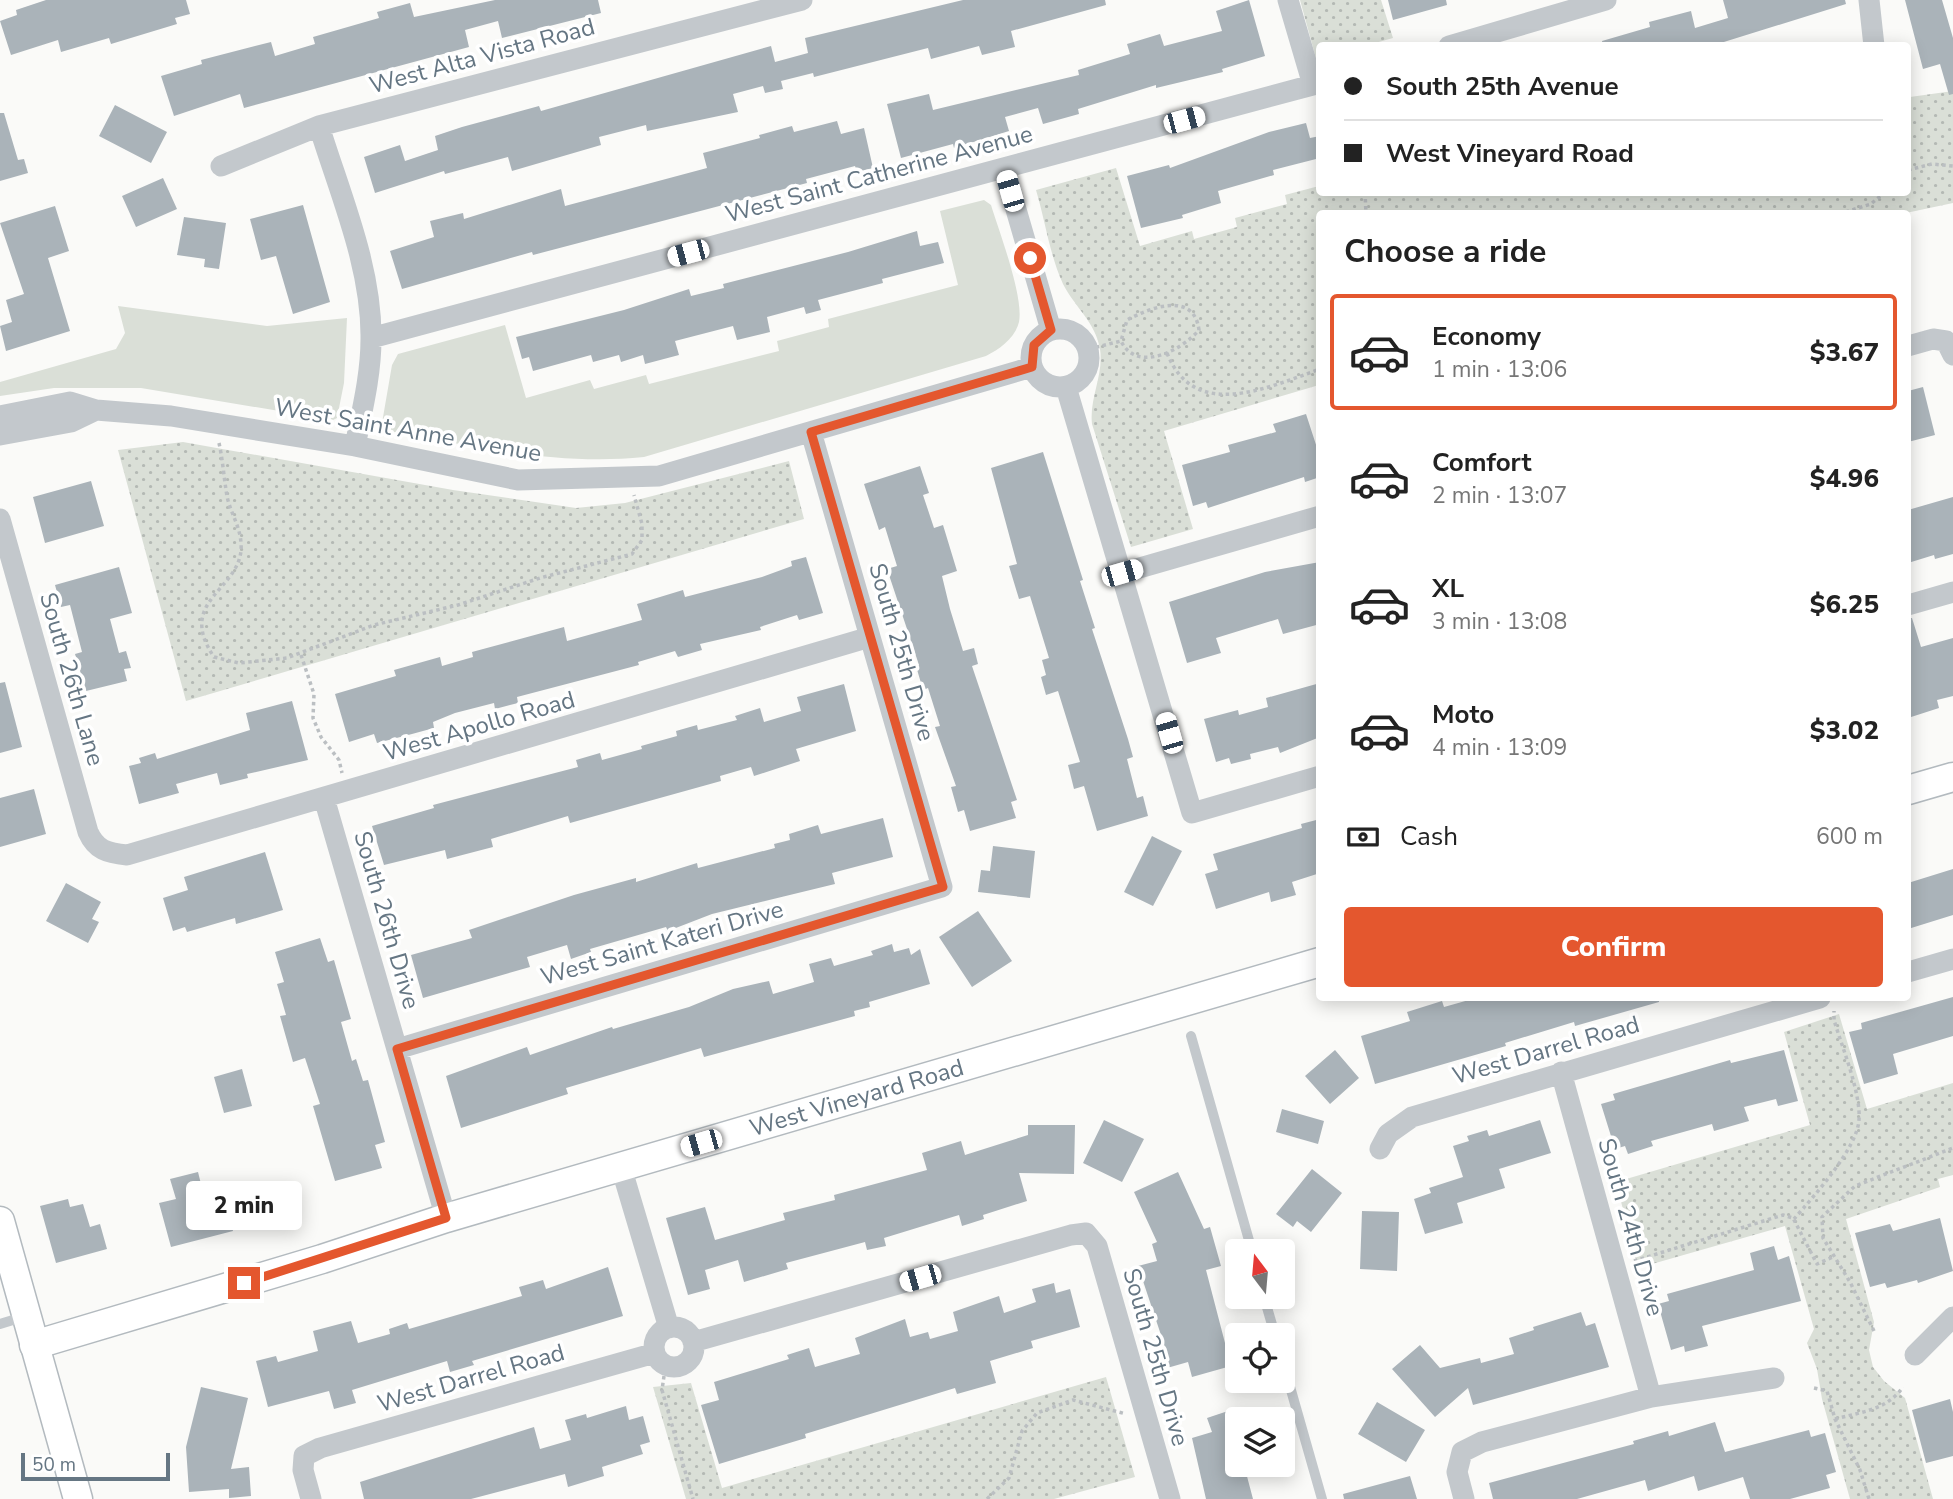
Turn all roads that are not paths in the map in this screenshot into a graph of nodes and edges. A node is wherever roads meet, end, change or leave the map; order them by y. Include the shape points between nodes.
1 (802, 0) edge
2 (1288, 0) edge
3 (1606, 0) edge
4 (1868, 0) edge
5 (1463, 42) edge
6 (1873, 42) edge
7 (1316, 84) edge
8 (319, 126) junction
9 (220, 166) dead end
10 (1004, 168) junction
11 (1051, 330) junction
12 (371, 338) junction
13 (1911, 345) edge
14 (1949, 348) edge
15 (1032, 367) junction
16 (1066, 387) junction
17 (96, 410) junction
18 (0, 416) edge
19 (811, 432) junction
20 (0, 435) edge
21 (355, 446) junction
22 (1316, 517) edge
23 (0, 519) edge
24 (1122, 573) junction
25 (1953, 592) edge
26 (1911, 604) edge
27 (870, 637) junction
28 (1316, 777) edge
29 (1953, 777) edge
30 (1911, 789) edge
31 (324, 799) junction
32 (101, 850) joint
33 (943, 887) joint
34 (1953, 959) edge
35 (1316, 963) edge
36 (1911, 971) edge
37 (1790, 1002) edge
38 (1827, 1002) edge
39 (1191, 1036) dead end
40 (397, 1049) junction
41 (1561, 1072) junction
42 (1380, 1149) dead end
43 (621, 1167) junction
44 (446, 1218) junction
45 (0, 1221) edge
46 (1249, 1239) edge
47 (1953, 1317) edge
48 (13, 1320) edge
49 (668, 1328) junction
50 (693, 1342) junction
51 (34, 1345) junction
52 (1915, 1355) dead end
53 (660, 1359) junction
54 (1773, 1378) dead end
55 (1292, 1393) edge
56 (1651, 1397) junction
57 (78, 1499) edge
58 (311, 1499) edge
59 (1170, 1499) edge
60 (1322, 1499) edge
61 (1464, 1499) edge

1 - 8 street, West Alta Vista Road
2 - 7 street
3 - 5 street
4 - 6 street
7 - 10 street, West Saint Catherine Avenue
8 - 9 street, West Alta Vista Road
8 - 12 street via 363,269
10 - 11 street
10 - 12 street, West Saint Catherine Avenue
11 - 15 street via 1034,345
11 - 16 street via 1074,332 1089,349 1087,372
12 - 21 street
13 - 14 street via 1934,339
15 - 16 street via 1047,385
15 - 19 street, West Saint Anne Avenue
16 - 24 street
17 - 18 street, West Saint Anne Avenue via 70,402
17 - 20 street, West Saint Anne Avenue via 71,422
17 - 21 street, West Saint Anne Avenue via 145,413
19 - 21 street, West Saint Anne Avenue via 659,476 629,478 519,480
19 - 27 street, South 25th Drive
22 - 24 street
23 - 32 street, South 26th Lane via 88,832
24 - 28 street via 1192,813
25 - 26 street
27 - 31 street, West Apollo Road
27 - 33 street, South 25th Drive
29 - 30 street
31 - 32 street, West Apollo Road via 127,855
31 - 40 street, South 26th Drive
33 - 40 street, West Saint Kateri Drive
34 - 36 street
35 - 43 street, West Vineyard Road
37 - 38 street, West Darrel Road
37 - 41 street, West Darrel Road
39 - 46 lane
40 - 44 street, South 26th Drive
41 - 42 street, West Darrel Road via 1412,1117 1388,1134
41 - 56 street, South 24th Drive
43 - 44 street, West Vineyard Road
43 - 49 street
44 - 51 street, West Vineyard Road
45 - 48 street
47 - 52 street
48 - 51 street
49 - 50 street via 681,1329
49 - 53 street via 657,1336
50 - 53 street, West Darrel Road via 693,1351 683,1365
50 - 59 street, South 25th Drive via 1086,1233 1097,1245
51 - 57 street
53 - 58 street, West Darrel Road via 320,1448 304,1456
54 - 56 street
55 - 60 lane
56 - 61 street via 1482,1442 1462,1452 1457,1472

